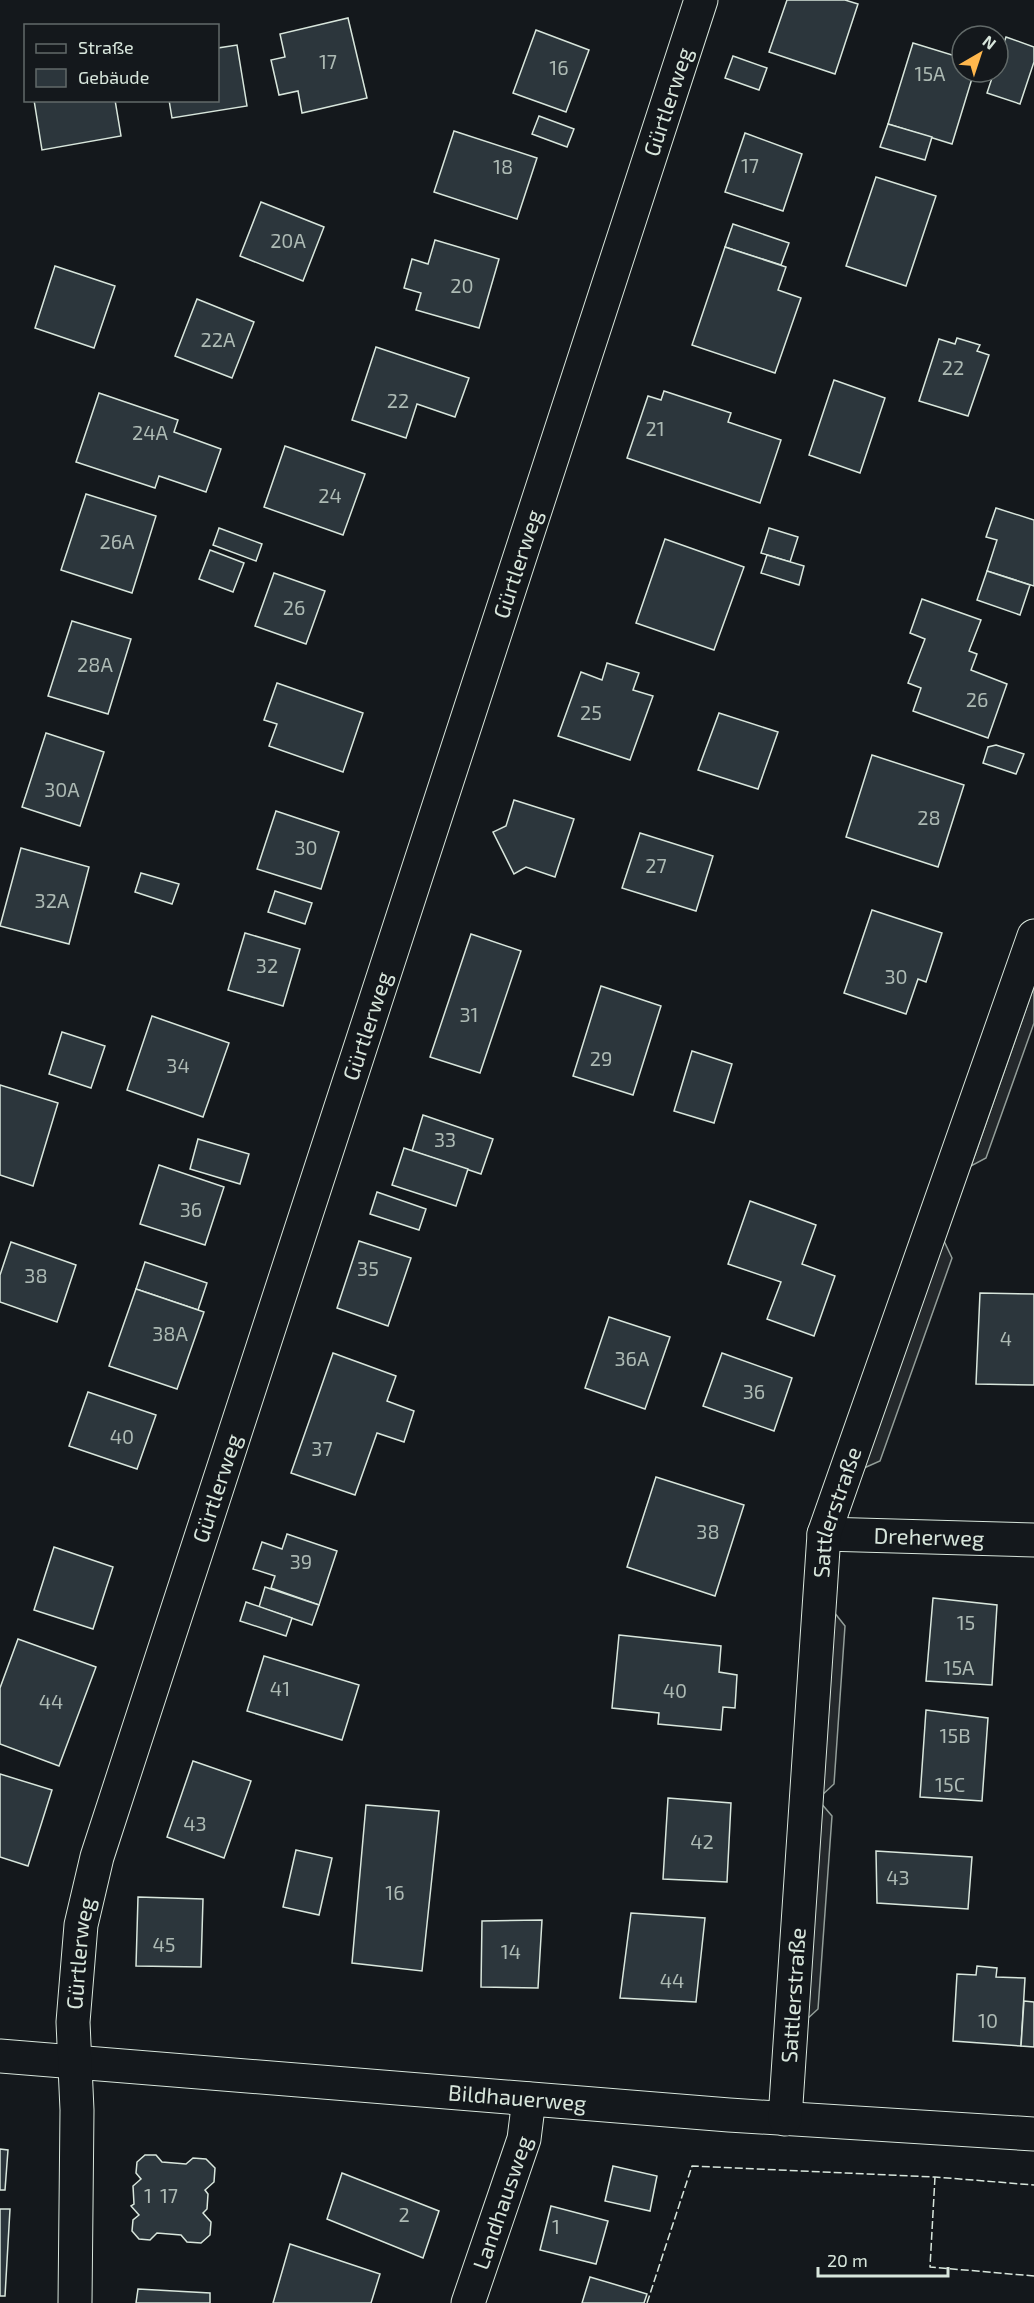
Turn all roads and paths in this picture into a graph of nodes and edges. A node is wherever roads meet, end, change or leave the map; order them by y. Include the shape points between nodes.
1 (701, 0) edge
2 (1034, 936) edge
3 (824, 1534) junction
4 (1034, 1540) edge
5 (0, 2056) edge
6 (73, 2061) junction
7 (529, 2099) junction
8 (785, 2118) junction
9 (1034, 2134) edge
10 (75, 2303) edge
11 (468, 2303) edge

1 - 6 street, Gürtlerweg via 97,1857 81,1925
2 - 3 street, Sattlerstraße
3 - 4 street, Dreherweg
3 - 8 street, Sattlerstraße
5 - 6 street, Bildhauerweg
6 - 7 street, Bildhauerweg
6 - 10 street, Gürtlerweg via 77,2110
7 - 8 street, Bildhauerweg
7 - 11 street, Landhausweg via 524,2139
8 - 9 street, Bildhauerweg

